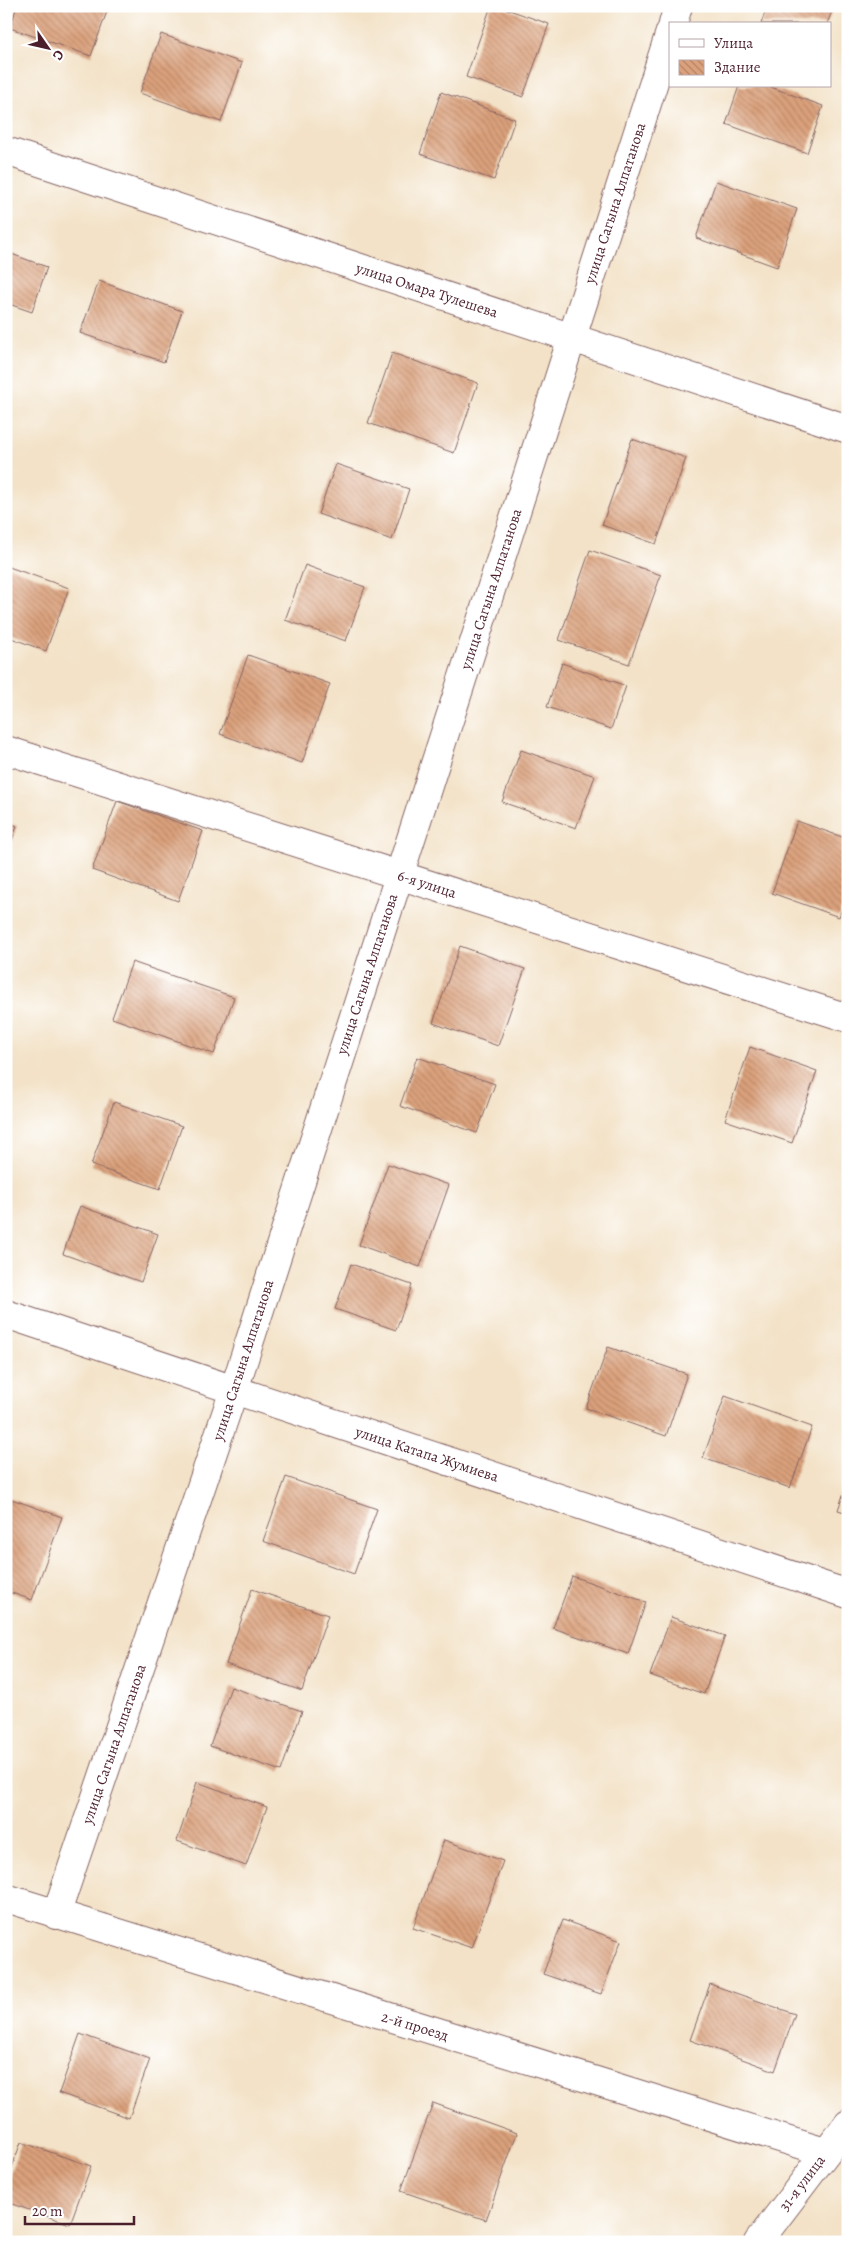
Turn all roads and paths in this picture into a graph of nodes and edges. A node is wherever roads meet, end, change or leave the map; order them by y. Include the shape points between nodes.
1 (678, 6) edge
2 (674, 22) edge
3 (669, 35) edge
4 (6, 151) edge
5 (572, 338) junction
6 (848, 429) edge
7 (6, 750) edge
8 (399, 875) junction
9 (848, 1018) edge
10 (6, 1314) edge
11 (234, 1390) junction
12 (848, 1594) edge
13 (6, 1898) edge
14 (56, 1915) junction
15 (848, 2124) edge
16 (825, 2152) junction
17 (758, 2242) edge

1 - 2 street
3 - 5 street, улица Сагына Алпатанова
4 - 5 street, улица Омара Тулешева
5 - 6 street, улица Омара Тулешева
5 - 8 street, улица Сагына Алпатанова
7 - 8 street, 6-я улица
8 - 9 street, 6-я улица
8 - 11 street, улица Сагына Алпатанова
10 - 11 street, улица Катапа Жумиева
11 - 12 street, улица Катапа Жумиева
11 - 14 street, улица Сагына Алпатанова
13 - 14 street, 2-й проезд
14 - 16 street, 2-й проезд
15 - 16 street, 31-я улица
16 - 17 street, 31-я улица

